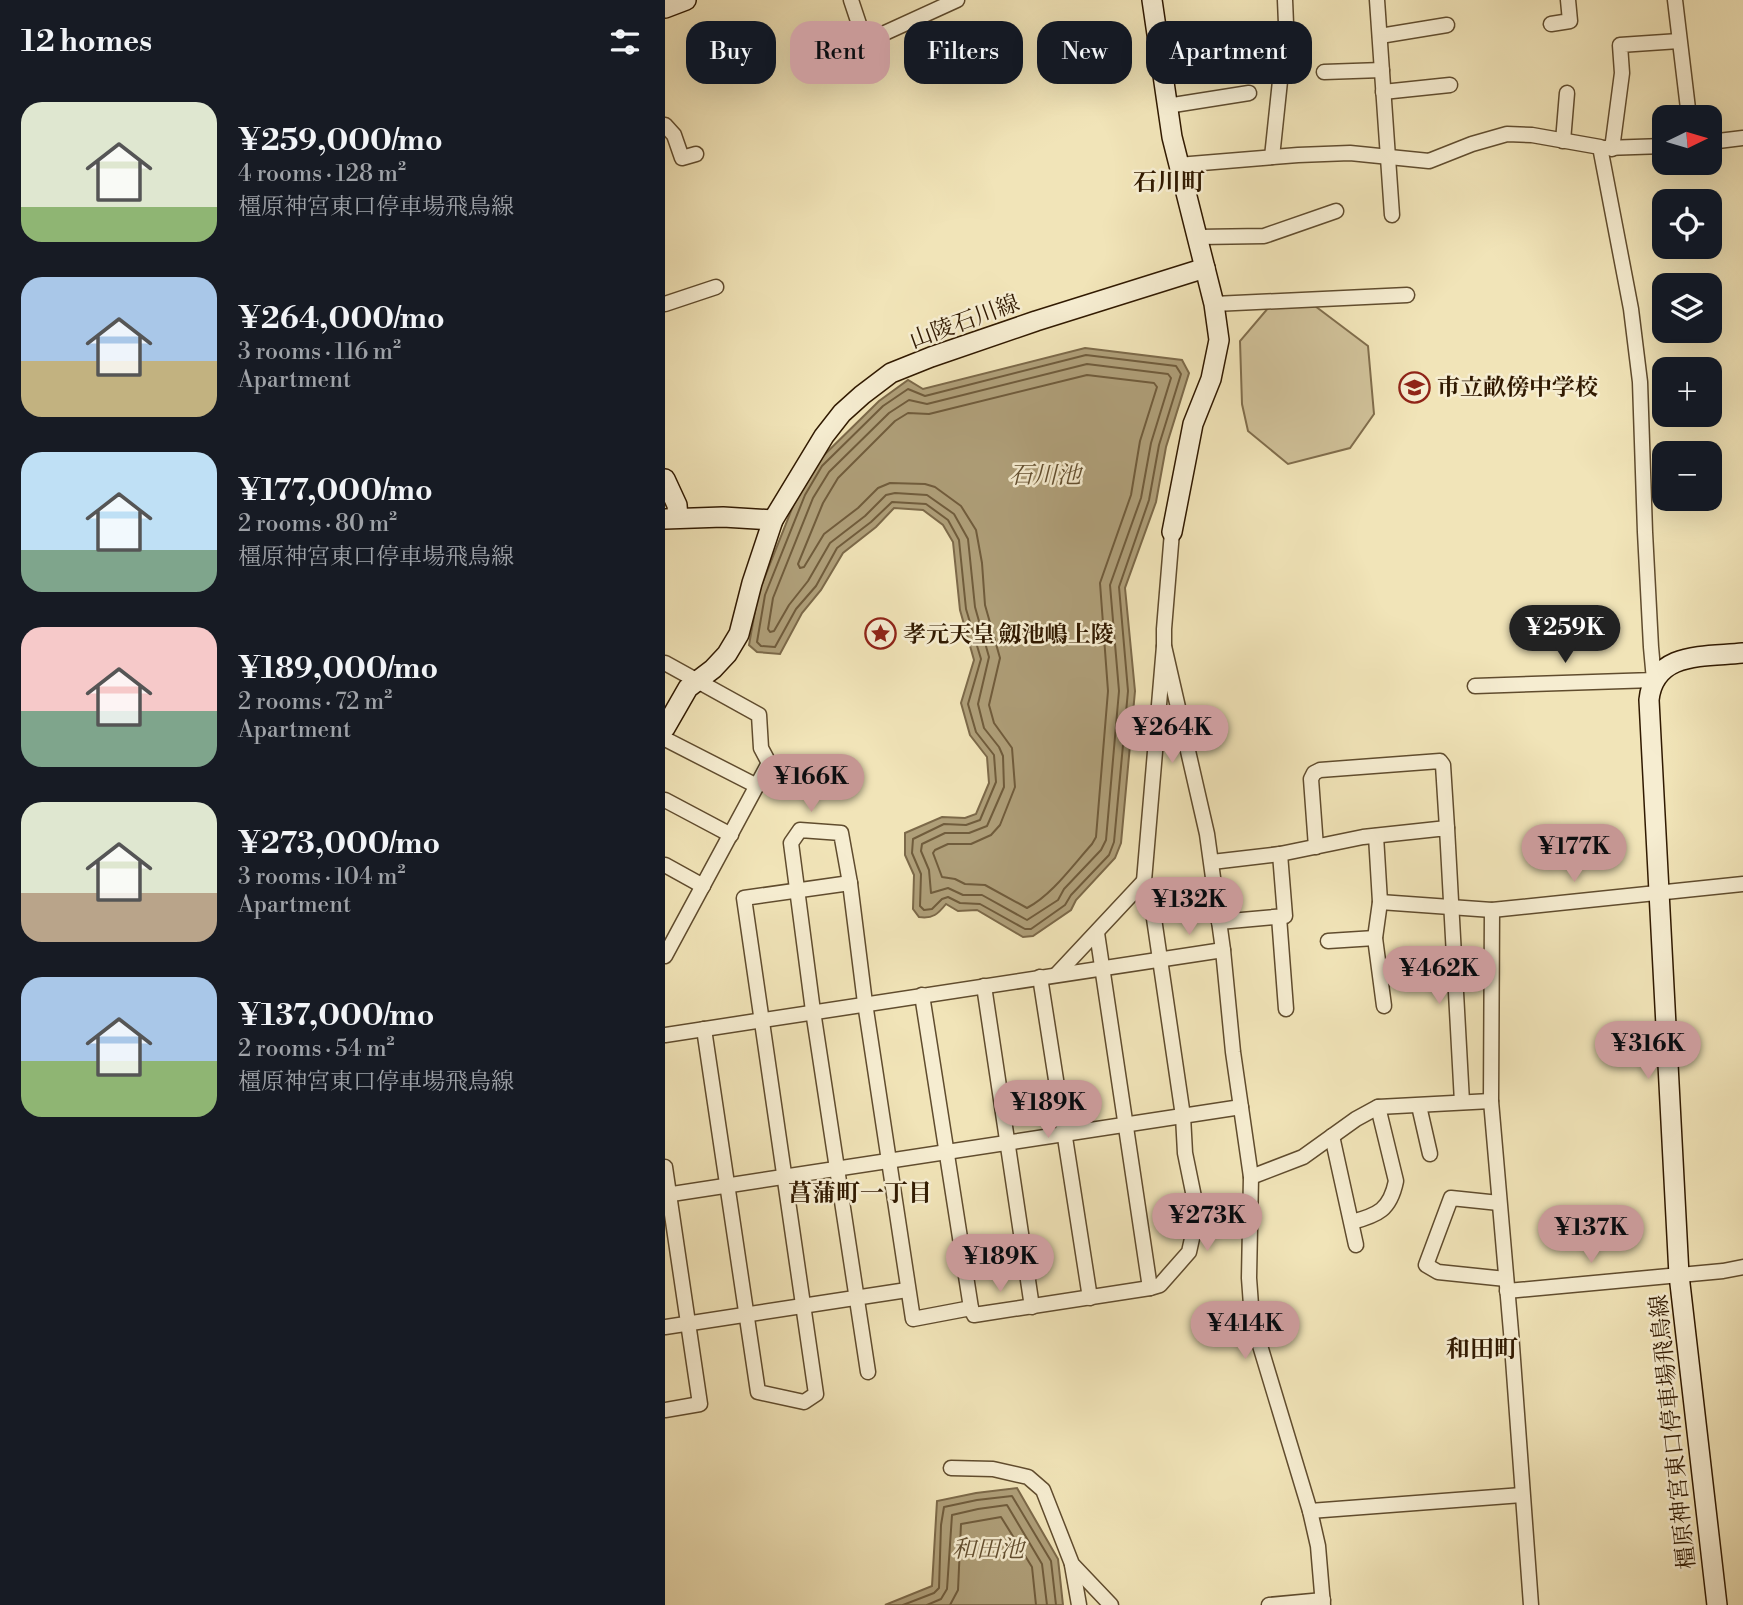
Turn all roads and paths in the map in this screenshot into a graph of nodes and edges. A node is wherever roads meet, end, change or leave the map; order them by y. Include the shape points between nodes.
1 (686, 0) edge
2 (851, 0) edge
3 (957, 0) edge
4 (1152, 0) edge
5 (1285, 0) edge
6 (1377, 0) edge
7 (1568, 0) edge
8 (1675, 0) edge
9 (665, 8) edge
10 (1155, 21) edge
11 (1551, 24) dead end
12 (1447, 25) dead end
13 (1380, 36) junction
14 (1679, 41) junction
15 (1382, 70) junction
16 (1324, 72) dead end
17 (1164, 84) edge
18 (1450, 85) dead end
19 (1383, 92) junction
20 (1249, 93) dead end
21 (1567, 93) dead end
22 (1687, 105) edge
23 (1167, 106) junction
24 (665, 125) edge
25 (1743, 138) edge
26 (1563, 141) junction
27 (1722, 141) edge
28 (1652, 146) edge
29 (1606, 148) junction
30 (696, 154) dead end
31 (1272, 157) junction
32 (1387, 157) junction
33 (1178, 165) junction
34 (1336, 211) dead end
35 (1392, 215) dead end
36 (1198, 237) junction
37 (1205, 268) junction
38 (716, 287) dead end
39 (1407, 295) dead end
40 (665, 304) edge
41 (1214, 304) junction
42 (665, 479) edge
43 (672, 519) edge
44 (773, 520) junction
45 (1172, 532) joint
46 (1164, 646) junction
47 (1743, 653) edge
48 (665, 663) edge
49 (1654, 680) junction
50 (694, 681) junction
51 (1475, 686) dead end
52 (665, 728) edge
53 (665, 739) edge
54 (757, 786) junction
55 (665, 800) edge
56 (1447, 828) junction
57 (731, 835) junction
58 (1376, 836) junction
59 (1317, 847) junction
60 (1280, 854) junction
61 (1212, 862) junction
62 (665, 865) edge
63 (1144, 881) junction
64 (850, 883) junction
65 (1743, 884) edge
66 (703, 886) junction
67 (795, 891) junction
68 (1659, 892) junction
69 (1380, 902) junction
70 (1452, 908) junction
71 (1492, 911) junction
72 (1279, 917) junction
73 (1219, 922) junction
74 (671, 933) edge
75 (1097, 933) junction
76 (1375, 938) junction
77 (1328, 941) dead end
78 (1223, 950) junction
79 (665, 956) edge
80 (1159, 959) junction
81 (1101, 967) junction
82 (1058, 974) junction
83 (1040, 977) junction
84 (984, 986) junction
85 (922, 995) junction
86 (865, 1003) junction
87 (1384, 1006) dead end
88 (1286, 1009) dead end
89 (813, 1011) junction
90 (761, 1020) junction
91 (704, 1029) junction
92 (665, 1035) edge
93 (1491, 1101) junction
94 (1462, 1102) junction
95 (1419, 1106) junction
96 (1378, 1107) junction
97 (1241, 1108) junction
98 (1183, 1116) junction
99 (1125, 1126) junction
100 (1065, 1135) junction
101 (1332, 1136) junction
102 (1006, 1144) junction
103 (948, 1153) junction
104 (1430, 1154) dead end
105 (889, 1162) junction
106 (665, 1167) edge
107 (838, 1170) junction
108 (786, 1177) junction
109 (1251, 1177) junction
110 (727, 1186) junction
111 (667, 1195) edge
112 (1499, 1203) junction
113 (1352, 1222) junction
114 (1356, 1245) dead end
115 (1743, 1267) edge
116 (1679, 1275) junction
117 (1506, 1285) junction
118 (1150, 1288) junction
119 (907, 1290) junction
120 (857, 1298) junction
121 (1090, 1298) junction
122 (804, 1306) junction
123 (1032, 1307) junction
124 (971, 1308) junction
125 (747, 1314) junction
126 (689, 1324) junction
127 (665, 1328) edge
128 (868, 1372) dead end
129 (665, 1410) edge
130 (951, 1468) dead end
131 (1522, 1494) junction
132 (1310, 1511) junction
133 (1072, 1564) junction
134 (1323, 1603) edge
135 (1079, 1605) edge
136 (1111, 1605) edge
137 (1269, 1605) edge
138 (1531, 1605) edge
139 (1717, 1605) edge

1 - 9 main road
2 - 3 street via 865,42
4 - 10 main road
5 - 31 street
6 - 13 street
7 - 11 street via 1570,21
8 - 14 street
12 - 13 street
13 - 15 street
14 - 22 street
14 - 29 street via 1620,46 1622,73
15 - 16 street
15 - 19 street
17 - 23 main road
18 - 19 street
19 - 32 street
20 - 23 street
21 - 26 street
23 - 33 main road
24 - 30 street via 682,158
25 - 27 street
26 - 29 street
26 - 32 street via 1507,134 1429,160
28 - 29 street
29 - 49 street via 1640,382
31 - 32 street via 1350,153
31 - 33 street
32 - 35 street
33 - 36 main road
34 - 36 street via 1264,236
36 - 37 main road
37 - 41 main road
37 - 44 main road, 山陵石川線 via 981,339 891,373 842,413
38 - 40 street
39 - 41 street
41 - 45 main road via 1219,340 1211,379 1193,424
42 - 43 main road via 677,505
43 - 44 main road
44 - 50 main road, 山陵石川線 via 739,634 713,669
45 - 46 street
46 - 61 street
46 - 63 street
47 - 49 main road via 1686,659 1667,665
48 - 50 street
49 - 51 street
49 - 68 main road, 橿原神宮東口停車場飛鳥線 via 1649,700
50 - 52 main road, 山陵石川線
50 - 54 street via 759,715 761,748 769,763
53 - 54 street
54 - 57 street
55 - 57 street
56 - 58 street
56 - 59 street via 1440,761 1320,770 1311,779
56 - 70 street
57 - 66 street
58 - 59 street
58 - 69 street
59 - 60 street
60 - 61 street
60 - 72 street via 1285,916
61 - 73 street
62 - 66 street
63 - 75 street
63 - 80 street via 1151,898
64 - 67 street
64 - 67 street via 841,833 800,830 791,843
64 - 86 street
65 - 68 street
66 - 74 street
67 - 89 street
67 - 90 street via 744,898
68 - 71 street
68 - 116 main road, 橿原神宮東口停車場飛鳥線
69 - 70 street
69 - 76 street
70 - 71 street
70 - 94 street
71 - 93 street
72 - 73 street
72 - 88 street
73 - 78 street
74 - 79 street
75 - 81 street
75 - 82 street
76 - 77 street
76 - 87 street
78 - 80 street
78 - 97 street
80 - 81 street
80 - 98 street
81 - 82 street
81 - 99 street
82 - 83 street
83 - 84 street
83 - 100 street
84 - 85 street
84 - 102 street
85 - 86 street
85 - 103 street
86 - 89 street
86 - 105 street
89 - 90 street
89 - 107 street
90 - 91 street
90 - 108 street
91 - 92 street
91 - 110 street
93 - 94 street
93 - 112 street
94 - 95 street
95 - 96 street
95 - 104 street
96 - 101 street
96 - 113 street via 1396,1181 1394,1191 1385,1209
97 - 98 street
97 - 109 street
98 - 99 street
98 - 118 street via 1195,1225 1189,1252 1160,1285
99 - 100 street
99 - 118 street
100 - 102 street
100 - 121 street
101 - 109 street via 1303,1157
101 - 113 street
102 - 103 street
102 - 123 street
103 - 105 street
103 - 124 street
105 - 107 street
105 - 119 street
106 - 111 street
107 - 108 street
107 - 120 street
108 - 110 street
108 - 122 street
109 - 132 street via 1252,1319
110 - 111 street
110 - 125 street
111 - 126 street
112 - 117 street
112 - 117 street via 1451,1198 1426,1265 1438,1272
113 - 114 street
115 - 116 street
116 - 117 street
116 - 139 main road, 橿原神宮東口停車場飛鳥線
117 - 131 street
118 - 121 street
119 - 120 street
119 - 124 street via 912,1319
120 - 122 street
120 - 128 street
121 - 123 street
122 - 125 street
122 - 125 street via 816,1394 804,1402 758,1392
123 - 124 street via 974,1315
125 - 126 street
126 - 127 street
126 - 129 street via 700,1404
130 - 133 street via 993,1469 1028,1477 1043,1490
131 - 132 street
131 - 138 street
132 - 134 street
133 - 135 street
133 - 136 street
134 - 137 street

